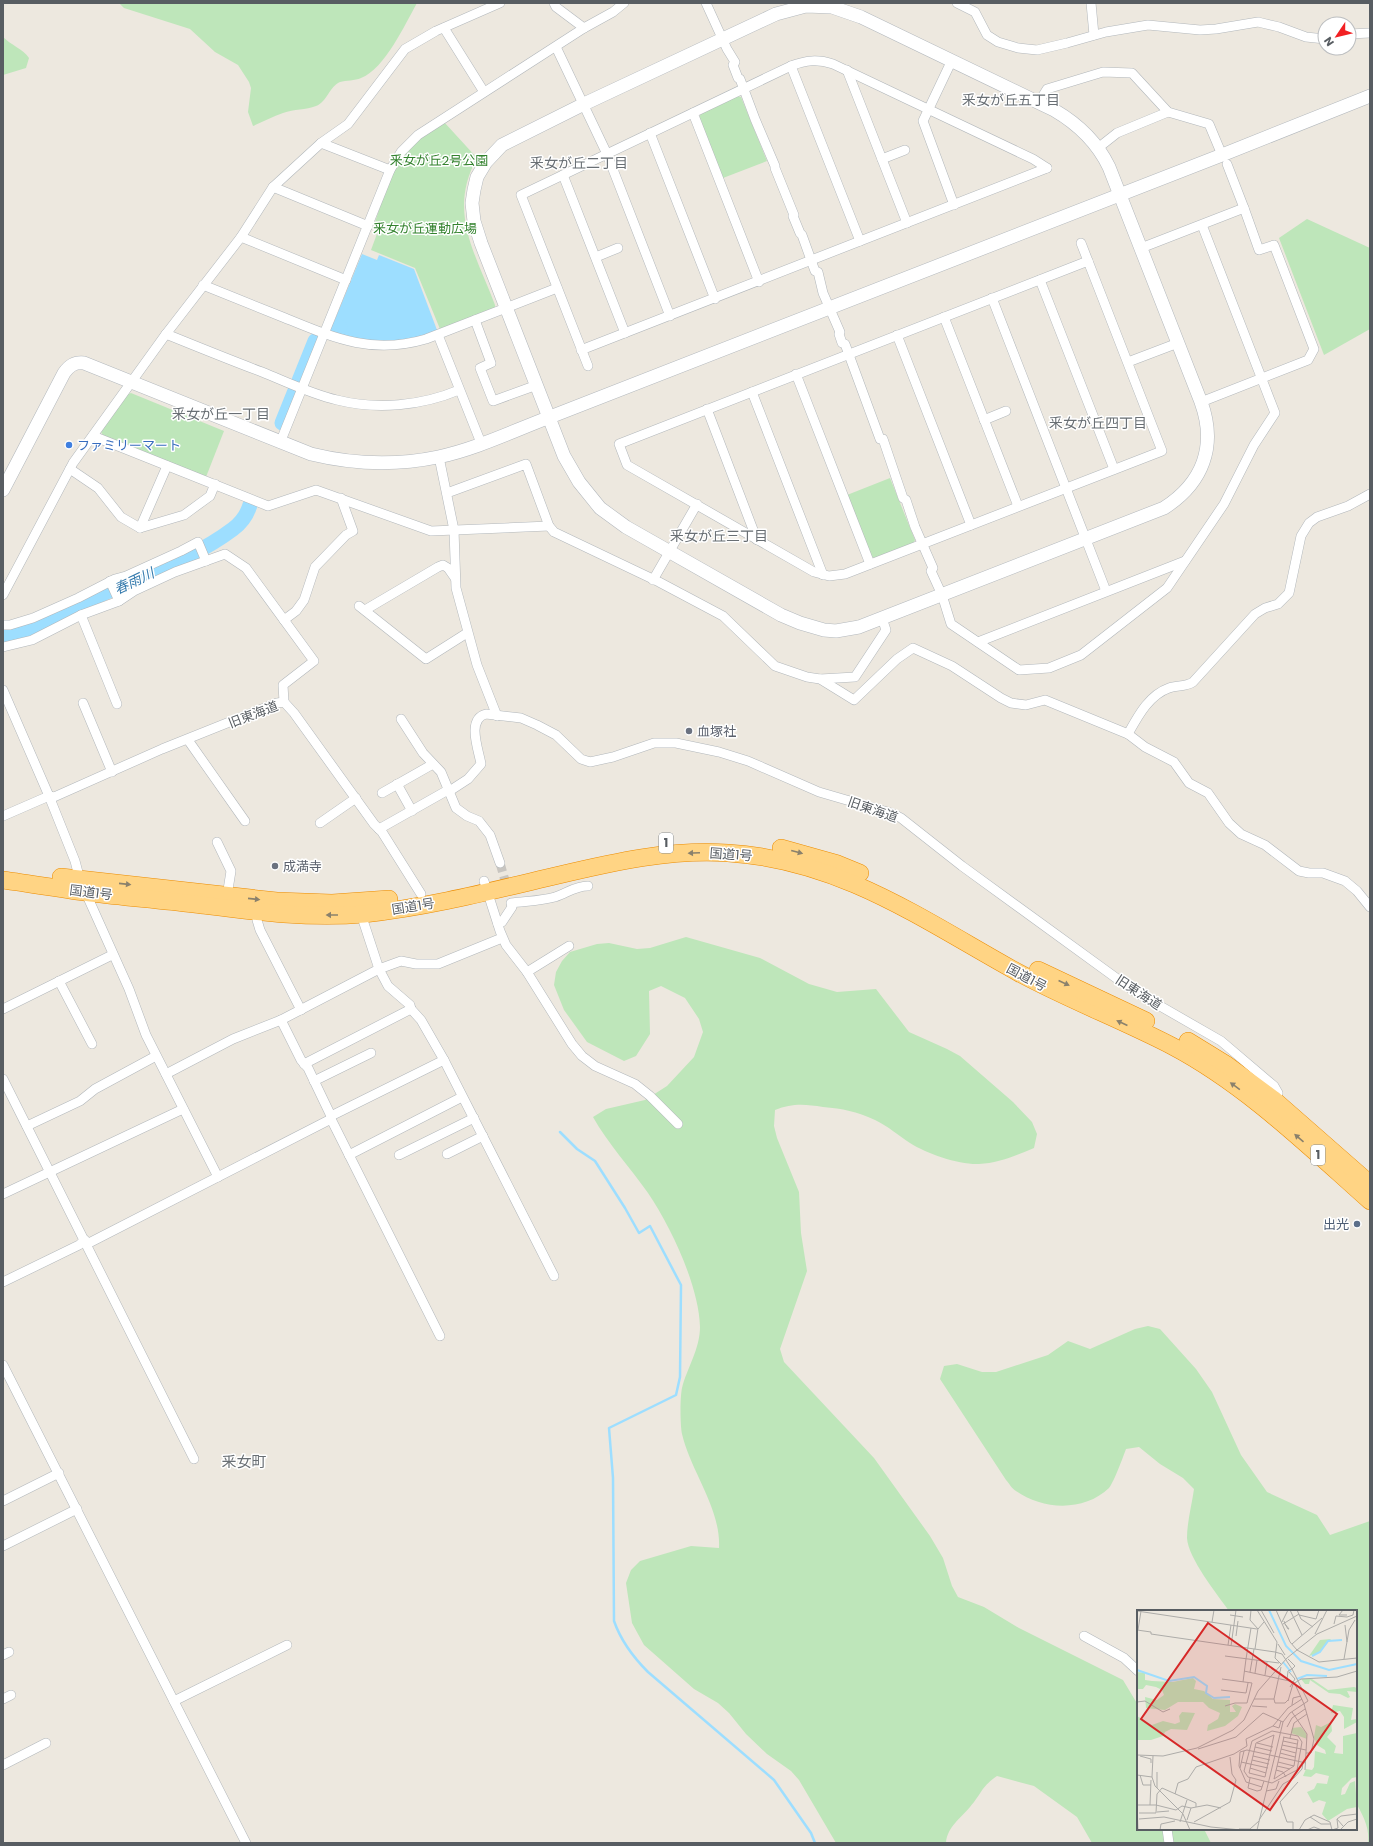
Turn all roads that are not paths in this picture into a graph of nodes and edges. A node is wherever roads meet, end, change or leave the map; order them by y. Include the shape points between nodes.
1 (500, 3) edge
2 (554, 3) edge
3 (624, 3) edge
4 (706, 3) edge
5 (957, 3) edge
6 (1091, 3) edge
7 (444, 28) junction
8 (584, 28) junction
9 (1370, 33) edge
10 (1357, 34) edge
11 (1094, 35) junction
12 (723, 38) junction
13 (1317, 38) edge
14 (556, 47) junction
15 (952, 60) junction
16 (791, 66) junction
17 (847, 70) junction
18 (744, 89) junction
19 (484, 92) junction
20 (1370, 96) edge
21 (1039, 102) junction
22 (584, 104) junction
23 (927, 109) junction
24 (1168, 112) junction
25 (693, 113) junction
26 (650, 133) junction
27 (321, 143) junction
28 (1098, 148) junction
29 (905, 150) dead end
30 (607, 154) junction
31 (882, 159) junction
32 (1224, 159) junction
33 (390, 170) junction
34 (563, 175) junction
35 (273, 187) junction
36 (1120, 194) junction
37 (954, 204) junction
38 (1244, 208) junction
39 (907, 223) junction
40 (1202, 225) junction
41 (368, 226) junction
42 (240, 237) junction
43 (860, 241) junction
44 (1081, 243) dead end
45 (618, 248) dead end
46 (1141, 248) junction
47 (596, 257) junction
48 (812, 261) junction
49 (1088, 261) junction
50 (346, 280) junction
51 (1040, 280) junction
52 (759, 282) junction
53 (202, 285) junction
54 (557, 288) junction
55 (992, 298) junction
56 (715, 299) junction
57 (506, 307) junction
58 (830, 308) junction
59 (670, 316) junction
60 (944, 317) junction
61 (475, 320) junction
62 (626, 333) junction
63 (166, 334) junction
64 (324, 334) junction
65 (438, 335) junction
66 (897, 335) junction
67 (1178, 343) junction
68 (582, 350) junction
69 (848, 354) junction
70 (1128, 362) junction
71 (588, 366) dead end
72 (796, 374) junction
73 (1261, 379) junction
74 (131, 382) junction
75 (537, 385) junction
76 (298, 387) junction
77 (459, 390) junction
78 (752, 392) junction
79 (1201, 402) junction
80 (707, 409) junction
81 (1006, 411) dead end
82 (550, 417) junction
83 (984, 420) junction
84 (93, 436) junction
85 (280, 443) junction
86 (482, 443) junction
87 (439, 457) junction
88 (167, 466) junction
89 (70, 469) junction
90 (1114, 469) junction
91 (215, 484) junction
92 (1066, 488) junction
93 (3, 490) edge
94 (447, 493) junction
95 (1370, 494) edge
96 (341, 498) junction
97 (697, 504) junction
98 (1018, 506) junction
99 (971, 525) junction
100 (549, 526) junction
101 (140, 528) junction
102 (454, 530) junction
103 (1086, 538) junction
104 (757, 540) junction
105 (922, 544) junction
106 (669, 552) junction
107 (205, 559) junction
108 (1185, 561) junction
109 (870, 564) junction
110 (822, 575) junction
111 (455, 578) junction
112 (653, 580) junction
113 (111, 583) junction
114 (1106, 591) junction
115 (3, 594) edge
116 (942, 595) junction
117 (118, 599) junction
118 (81, 615) junction
119 (882, 618) junction
120 (284, 620) junction
121 (3, 625) edge
122 (467, 633) junction
123 (978, 642) junction
124 (3, 647) edge
125 (820, 679) junction
126 (3, 690) edge
127 (284, 702) junction
128 (83, 703) dead end
129 (6, 704) edge
130 (117, 704) dead end
131 (497, 716) junction
132 (402, 719) dead end
133 (1128, 734) junction
134 (188, 740) junction
135 (433, 764) junction
136 (112, 772) junction
137 (397, 784) junction
138 (448, 791) junction
139 (382, 793) dead end
140 (49, 796) junction
141 (356, 798) junction
142 (412, 811) junction
143 (3, 816) edge
144 (245, 822) dead end
145 (320, 823) dead end
146 (379, 829) junction
147 (217, 842) dead end
148 (500, 863) tunnel mouth
149 (3, 869) edge
150 (3, 880) edge
151 (84, 886) junction
152 (486, 886) junction
153 (588, 886) dead end
154 (421, 894) junction
155 (227, 896) junction
156 (1370, 907) edge
157 (359, 908) junction
158 (258, 912) junction
159 (498, 924) junction
160 (502, 938) junction
161 (569, 946) dead end
162 (112, 954) junction
163 (379, 969) junction
164 (527, 972) junction
165 (59, 981) junction
166 (3, 1009) edge
167 (411, 1009) junction
168 (301, 1010) junction
169 (280, 1020) junction
170 (92, 1044) dead end
171 (371, 1053) dead end
172 (156, 1056) junction
173 (444, 1060) junction
174 (304, 1064) junction
175 (166, 1074) junction
176 (3, 1079) edge
177 (314, 1081) junction
178 (462, 1097) junction
179 (1269, 1105) junction
180 (183, 1109) junction
181 (331, 1117) junction
182 (474, 1118) junction
183 (678, 1124) dead end
184 (27, 1126) junction
185 (482, 1136) junction
186 (447, 1154) dead end
187 (349, 1155) junction
188 (399, 1155) dead end
189 (49, 1171) junction
190 (1350, 1175) junction
191 (218, 1177) junction
192 (1370, 1184) edge
193 (3, 1194) edge
194 (1370, 1201) edge
195 (86, 1242) junction
196 (554, 1276) dead end
197 (3, 1282) edge
198 (440, 1336) dead end
199 (3, 1365) edge
200 (194, 1459) dead end
201 (59, 1473) junction
202 (3, 1501) edge
203 (77, 1509) junction
204 (3, 1546) edge
205 (1084, 1636) dead end
206 (287, 1645) dead end
207 (1137, 1670) edge
208 (174, 1701) junction
209 (46, 1743) dead end
210 (3, 1765) edge
211 (1167, 1830) edge
212 (246, 1843) edge
213 (1169, 1843) edge

1 - 7 street
2 - 8 street
3 - 8 street
4 - 12 street
5 - 11 street via 974,12 987,35 998,42 1018,48 1037,50
6 - 11 street
7 - 19 street
7 - 27 street via 402,52 348,124
8 - 14 street
9 - 10 street
11 - 13 street via 1148,25 1200,30 1258,22
12 - 15 street via 786,10 822,6 851,12
12 - 18 street
12 - 22 street
14 - 19 street
14 - 22 street
15 - 21 street
15 - 23 street
16 - 17 street via 803,61 817,60
16 - 18 street
16 - 43 street
17 - 23 street
17 - 31 street
18 - 25 street
18 - 48 street
19 - 33 street via 418,135 401,152
20 - 32 street
21 - 24 street via 1047,89 1104,72 1132,73
21 - 28 street via 1069,119 1084,131
22 - 30 street
22 - 57 street via 502,145 486,162 477,177 472,203 474,221
23 - 37 street via 923,121
23 - 37 street via 1047,168
24 - 28 street via 1117,132
24 - 32 street via 1209,124
25 - 26 street
25 - 52 street
26 - 30 street
26 - 56 street
27 - 33 street
27 - 35 street
28 - 36 street
29 - 31 street
30 - 34 street
30 - 59 street
31 - 39 street
32 - 36 street
32 - 38 street
33 - 41 street
34 - 47 street
34 - 54 street via 521,195
35 - 41 street
35 - 42 street
36 - 46 street
36 - 58 street
37 - 39 street
38 - 40 street
38 - 73 street via 1259,250 1274,245 1314,349 1308,360
39 - 43 street
40 - 46 street
40 - 73 street
41 - 50 street
42 - 50 street
42 - 53 street
43 - 48 street
44 - 49 street
45 - 47 street
46 - 67 street
47 - 62 street
48 - 52 street
48 - 58 street
49 - 51 street
49 - 70 street
50 - 64 street
51 - 55 street
51 - 90 street
52 - 56 street
53 - 63 street
53 - 64 street
54 - 57 street
54 - 68 street
55 - 60 street
55 - 92 street
56 - 59 street
57 - 61 street
57 - 75 street
58 - 69 street
58 - 82 street
59 - 62 street
60 - 66 street
60 - 83 street
61 - 65 street
61 - 75 street via 491,363 480,368 493,401
62 - 68 street
63 - 74 street
63 - 76 street
64 - 65 street via 349,342 379,346 415,343
64 - 76 street
65 - 77 street
66 - 69 street
66 - 99 street
67 - 70 street
67 - 79 street
68 - 71 street
69 - 72 street
69 - 105 street
70 - 90 street via 1162,451
72 - 78 street
72 - 109 street
73 - 79 street
73 - 108 street via 1275,413 1254,445 1228,499
74 - 84 street
74 - 85 street
74 - 93 street via 84,364 69,366
75 - 82 street
76 - 77 street via 337,401 378,405 426,401
76 - 85 street
77 - 86 street
78 - 80 street
78 - 110 street
79 - 103 street via 1207,422 1208,440 1201,467 1190,485 1164,508
80 - 97 street via 619,444 627,465
80 - 104 street
81 - 83 street
82 - 86 street
82 - 106 street via 568,464 600,508 626,528
83 - 98 street
84 - 88 street
84 - 89 street
85 - 87 street via 316,455 356,462 396,462
86 - 87 street
87 - 94 street
88 - 91 street
88 - 101 street
89 - 101 street via 98,488 121,517
89 - 115 street
90 - 92 street
91 - 96 street via 268,506 316,490
91 - 101 street via 210,496 184,515
92 - 98 street
92 - 103 street
94 - 100 street via 526,464
94 - 102 street
95 - 133 street via 1309,522 1301,536 1291,588 1285,599 1255,614 1193,682 1171,687 1157,694 1139,714
96 - 102 street via 431,531
96 - 120 street via 353,531 315,567 304,600 296,611
97 - 104 street
97 - 106 street
98 - 99 street
99 - 105 street
100 - 102 street
100 - 112 street via 554,532
102 - 111 street
103 - 114 street
103 - 116 street
104 - 110 street
105 - 109 street
105 - 116 street
106 - 112 street
106 - 119 street via 781,615 800,623 836,631 859,627
107 - 113 street via 198,542
107 - 117 street
107 - 120 street via 225,554 236,560 246,568
108 - 114 street
108 - 123 street via 1166,588 1081,655 1049,668 1019,670
109 - 110 street via 845,574
111 - 122 street
111 - 122 street via 448,568 438,566 362,608 426,659
112 - 125 street via 723,616 775,666
113 - 117 street
113 - 121 street via 33,618
114 - 123 street
116 - 119 street
116 - 123 street via 951,624
117 - 118 street
118 - 124 street via 32,640
118 - 130 street
119 - 125 street via 886,630 855,677
120 - 127 street via 314,661 283,685
122 - 131 street
125 - 133 street via 854,700 897,659 913,648 952,666 1011,703 1026,704 1045,700
126 - 129 street
127 - 134 street, 旧東海道
127 - 141 street, 旧東海道
128 - 136 street
129 - 140 street
131 - 138 street, 旧東海道 via 481,715 476,721 475,736 482,764 468,779
131 - 179 street, 旧東海道 via 521,718 537,725 556,735 581,759 590,762 654,743 676,743 748,761 820,792 901,818 962,866 1134,991 1220,1042 1274,1086 1278,1093
132 - 135 street via 422,753
133 - 156 street via 1145,747 1174,762 1189,783 1208,792 1229,823 1241,834 1265,845 1299,871 1309,874 1323,873 1345,881 1358,891
134 - 136 street, 旧東海道
134 - 144 street
135 - 137 street
135 - 138 street via 441,772
136 - 140 street, 旧東海道 via 54,797
137 - 139 street
137 - 142 street
138 - 142 street, 旧東海道
138 - 148 street via 456,808 482,824 492,839
140 - 143 street, 旧東海道
140 - 151 street
141 - 145 street
141 - 146 street, 旧東海道
142 - 146 street, 旧東海道
146 - 154 street
147 - 155 street via 231,871
149 - 151 highway, 国道1号 / 1
150 - 151 highway, 国道1号 / 1
151 -> 155 highway, 国道1号 / 1
151 - 158 highway, 国道1号 / 1
151 - 162 street
152 - 154 highway, 国道1号 / 1
152 - 157 highway, 国道1号 / 1 via 428,904
152 - 159 street
152 - 179 highway, 国道1号 / 1 via 615,850 680,842 719,841 757,844 814,856 884,884 1030,966 1188,1042 1227,1065
153 - 159 street via 539,900 510,899 512,907
154 - 157 highway, 国道1号 / 1
155 -> 157 highway, 国道1号 / 1
157 -> 158 highway, 国道1号 / 1 via 310,915
157 - 163 street
158 - 168 street via 260,930
159 - 160 street
160 - 163 street via 438,964 401,961
160 - 164 street
161 - 164 street
162 - 165 street
162 - 172 street
163 - 167 street via 388,986 410,1005
163 - 168 street
164 - 183 street via 553,1016 582,1056 595,1066 635,1084
165 - 166 street
165 - 170 street
167 - 173 street via 421,1020
167 - 174 street
168 - 169 street
169 - 174 street
169 - 175 street via 233,1039
171 - 177 street
172 - 175 street
172 - 184 street via 96,1089 80,1101
173 - 178 street
173 - 181 street
174 - 177 street
175 - 180 street
176 - 184 street
177 - 181 street
178 - 182 street
178 - 187 street
179 - 190 highway, 国道1号 / 1
180 - 189 street
180 - 191 street
181 - 187 street
181 - 191 street
182 - 185 street
182 - 188 street
184 - 189 street
185 - 186 street
185 - 196 street
187 - 198 street
189 - 193 street
189 - 195 street
190 - 192 highway, 国道1号 / 1
190 - 194 highway, 国道1号 / 1
191 - 195 street
195 - 197 street
195 - 200 street
199 - 201 street
201 - 202 street
201 - 203 street
203 - 204 street
203 - 208 street
205 - 207 street via 1124,1658
206 - 208 street
208 - 212 street
209 - 210 street
211 - 213 street

